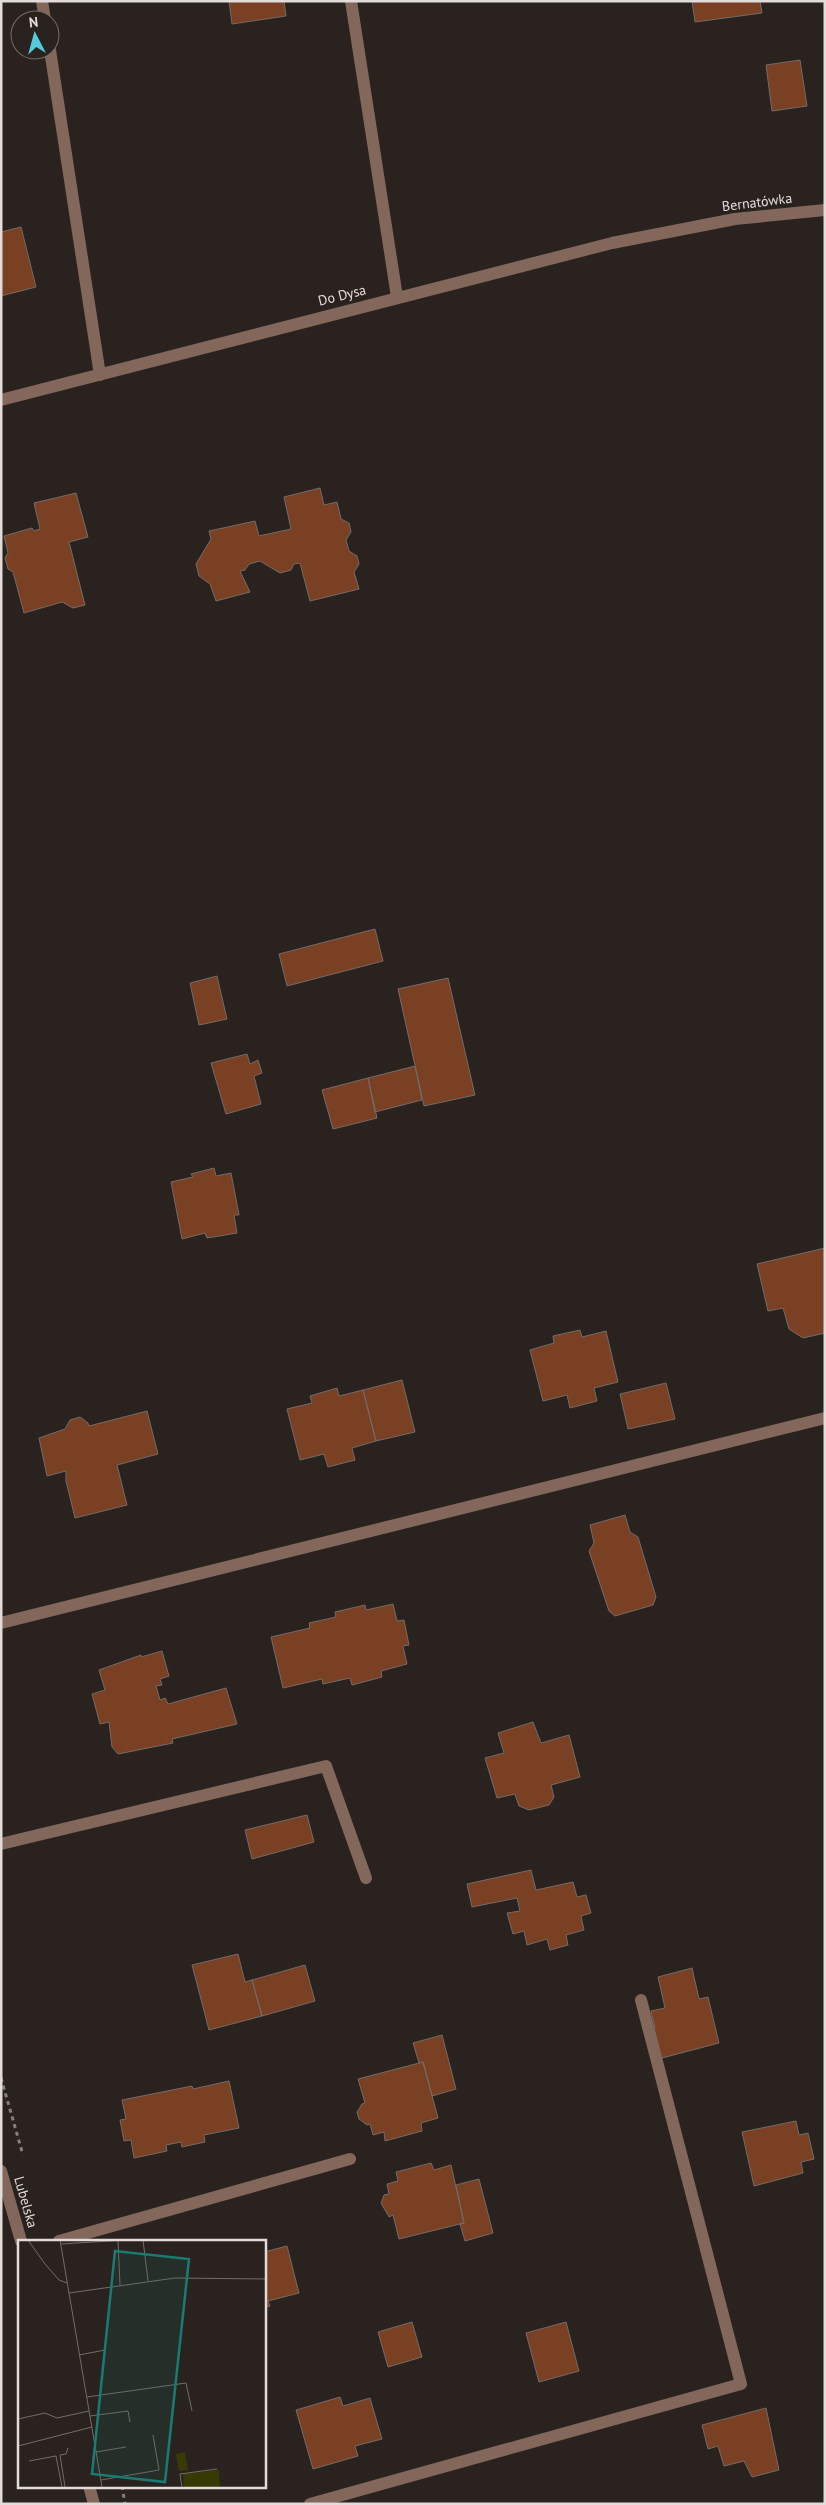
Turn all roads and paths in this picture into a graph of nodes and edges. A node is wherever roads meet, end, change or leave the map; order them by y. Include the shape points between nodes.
1 (351, 1) edge
2 (52, 60) edge
3 (825, 210) edge
4 (692, 226) joint
5 (397, 297) junction
6 (100, 375) junction
7 (1, 400) edge
8 (825, 1418) edge
9 (1, 1622) edge
10 (1, 1844) edge
11 (366, 1878) dead end
12 (641, 2000) dead end
13 (350, 2159) dead end
14 (1, 2171) edge
15 (21, 2240) edge
16 (63, 2240) edge
17 (90, 2488) edge
18 (122, 2488) edge
19 (94, 2504) edge
20 (125, 2504) edge
21 (310, 2504) edge

1 - 5 street
2 - 6 street
3 - 4 street, Bernatówka
4 - 5 street, Do Dysa
5 - 6 street, Do Dysa
6 - 7 street, Do Dysa
8 - 9 street
10 - 11 street via 326,1766
12 - 21 street via 741,2384
13 - 16 street
14 - 15 street, Lubelska
17 - 19 street
18 - 20 path

